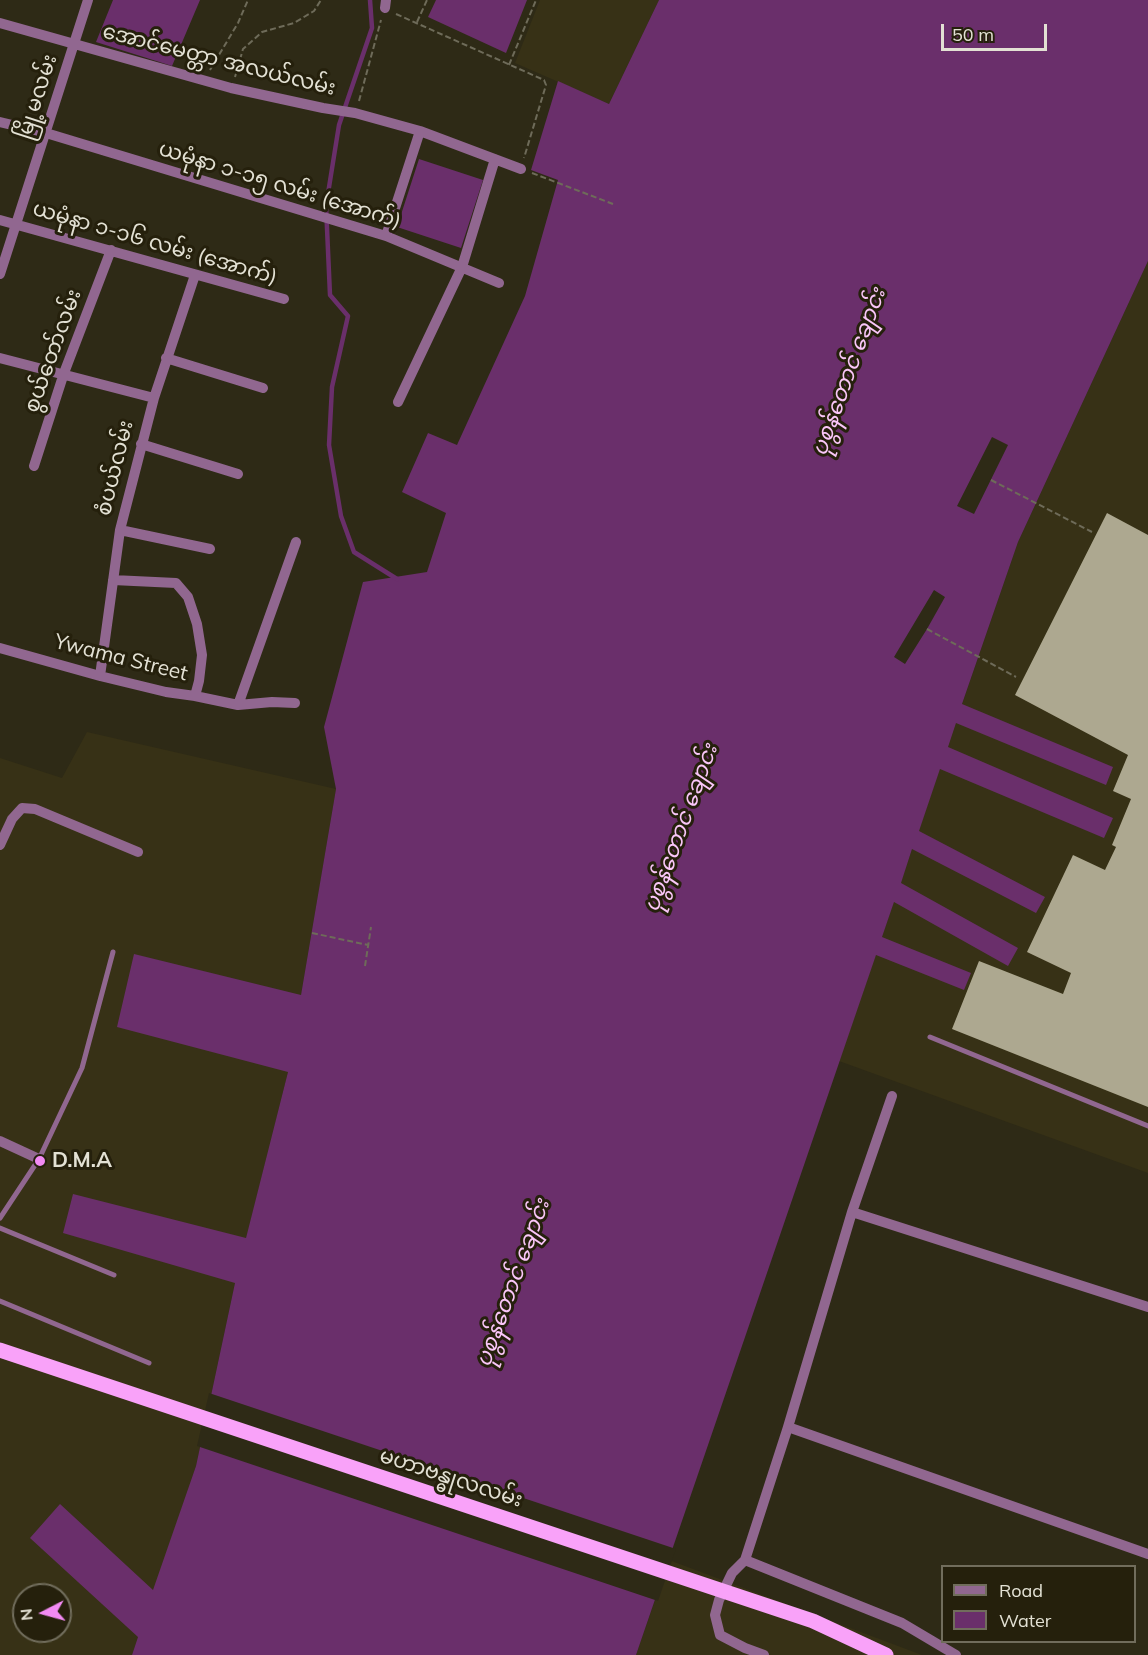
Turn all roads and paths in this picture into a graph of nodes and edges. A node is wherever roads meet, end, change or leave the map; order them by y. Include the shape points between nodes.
1 (88, 0) edge
2 (248, 0) edge
3 (321, 0) edge
4 (427, 0) edge
5 (536, 0) edge
6 (385, 4) edge
7 (0, 23) edge
8 (416, 23) junction
9 (74, 44) junction
10 (509, 65) junction
11 (204, 80) junction
12 (231, 88) junction
13 (356, 113) junction
14 (0, 122) edge
15 (420, 130) junction
16 (46, 134) junction
17 (495, 159) junction
18 (521, 169) junction
19 (613, 204) dead end
20 (0, 220) edge
21 (16, 225) junction
22 (386, 236) junction
23 (111, 250) junction
24 (462, 267) junction
25 (0, 274) edge
26 (195, 275) junction
27 (499, 283) dead end
28 (284, 299) dead end
29 (0, 358) edge
30 (166, 358) junction
31 (64, 373) junction
32 (263, 388) dead end
33 (154, 398) junction
34 (398, 402) dead end
35 (141, 444) junction
36 (34, 466) dead end
37 (238, 474) dead end
38 (991, 480) dead end
39 (120, 530) junction
40 (1092, 532) dead end
41 (296, 542) dead end
42 (210, 549) dead end
43 (113, 580) junction
44 (927, 629) dead end
45 (0, 648) edge
46 (100, 676) junction
47 (1016, 677) dead end
48 (195, 696) junction
49 (295, 703) dead end
50 (238, 705) junction
51 (0, 845) edge
52 (138, 852) dead end
53 (371, 927) dead end
54 (312, 933) dead end
55 (368, 945) junction
56 (113, 952) dead end
57 (364, 966) dead end
58 (930, 1037) dead end
59 (892, 1096) dead end
60 (1148, 1126) edge
61 (0, 1141) edge
62 (39, 1159) junction
63 (852, 1212) junction
64 (0, 1218) edge
65 (0, 1228) edge
66 (114, 1275) dead end
67 (0, 1301) edge
68 (1148, 1307) edge
69 (0, 1350) edge
70 (149, 1363) dead end
71 (788, 1427) junction
72 (1148, 1554) edge
73 (745, 1560) junction
74 (764, 1655) edge
75 (886, 1655) edge
76 (956, 1655) edge

1 - 9 street, မြို့မလမ်း
2 - 11 path
3 - 12 path via 314,11 294,23 262,32 243,49
4 - 8 path
5 - 10 path
6 - 8 path
6 - 13 path
7 - 9 street, အောင်မေတ္တာ အလယ်လမ်း
8 - 10 path
9 - 11 street, အောင်မေတ္တာ အလယ်လမ်း
9 - 16 street, မြို့မလမ်း
10 - 18 path via 546,82
11 - 12 street, အောင်မေတ္တာ အလယ်လမ်း
12 - 13 street, အောင်မေတ္တာ အလယ်လမ်း
13 - 15 street, အောင်မေတ္တာ အလယ်လမ်း
14 - 16 street, ယမုံနာ ၁-၁၅ လမ်း (အောက်)
15 - 17 street, အောင်မေတ္တာ အလယ်လမ်း
15 - 22 street
16 - 21 street, မြို့မလမ်း
16 - 22 street, ယမုံနာ ၁-၁၅ လမ်း (အောက်)
17 - 18 street, အောင်မေတ္တာ အလယ်လမ်း
17 - 24 street
18 - 19 path
20 - 21 street, ယမုံနာ ၁-၁၆ လမ်း (အောက်)
21 - 23 street, ယမုံနာ ၁-၁၆ လမ်း (အောက်)
21 - 25 street, မြို့မလမ်း
22 - 24 street, ယမုံနာ ၁-၁၅ လမ်း (အောက်)
23 - 26 street, ယမုံနာ ၁-၁၆ လမ်း (အောက်)
23 - 31 street, စွယ်တော်လမ်း
24 - 27 street, ယမုံနာ ၁-၁၅ လမ်း (အောက်)
24 - 34 street
26 - 28 street, ယမုံနာ ၁-၁၆ လမ်း (အောက်)
26 - 30 street, စံပယ်လမ်း
29 - 31 street
30 - 32 street
30 - 33 street, စံပယ်လမ်း
31 - 33 street
31 - 36 street, စွယ်တော်လမ်း
33 - 35 street, စံပယ်လမ်း
35 - 37 street
35 - 39 street, စံပယ်လမ်း
38 - 40 path
39 - 42 street
39 - 43 street, စံပယ်လမ်း
41 - 50 street
43 - 46 street, စံပယ်လမ်း
43 - 48 street, Ywama Street via 176,583 188,597 202,655
44 - 47 path
45 - 46 street, Ywama Street
46 - 48 street, Ywama Street
48 - 50 street
49 - 50 street
51 - 52 street via 22,808 35,809
53 - 55 path
54 - 55 path
55 - 57 path
56 - 62 lane via 82,1068
58 - 60 lane
59 - 63 street
61 - 62 street
62 - 64 lane
63 - 68 street
63 - 71 street
65 - 66 lane
67 - 70 lane
69 - 75 main road, မဟာဗန္ဓုလလမ်း, bridge via 813,1621
71 - 72 street
71 - 73 street
73 - 74 street via 732,1573 715,1615 720,1635
73 - 76 street via 902,1623

